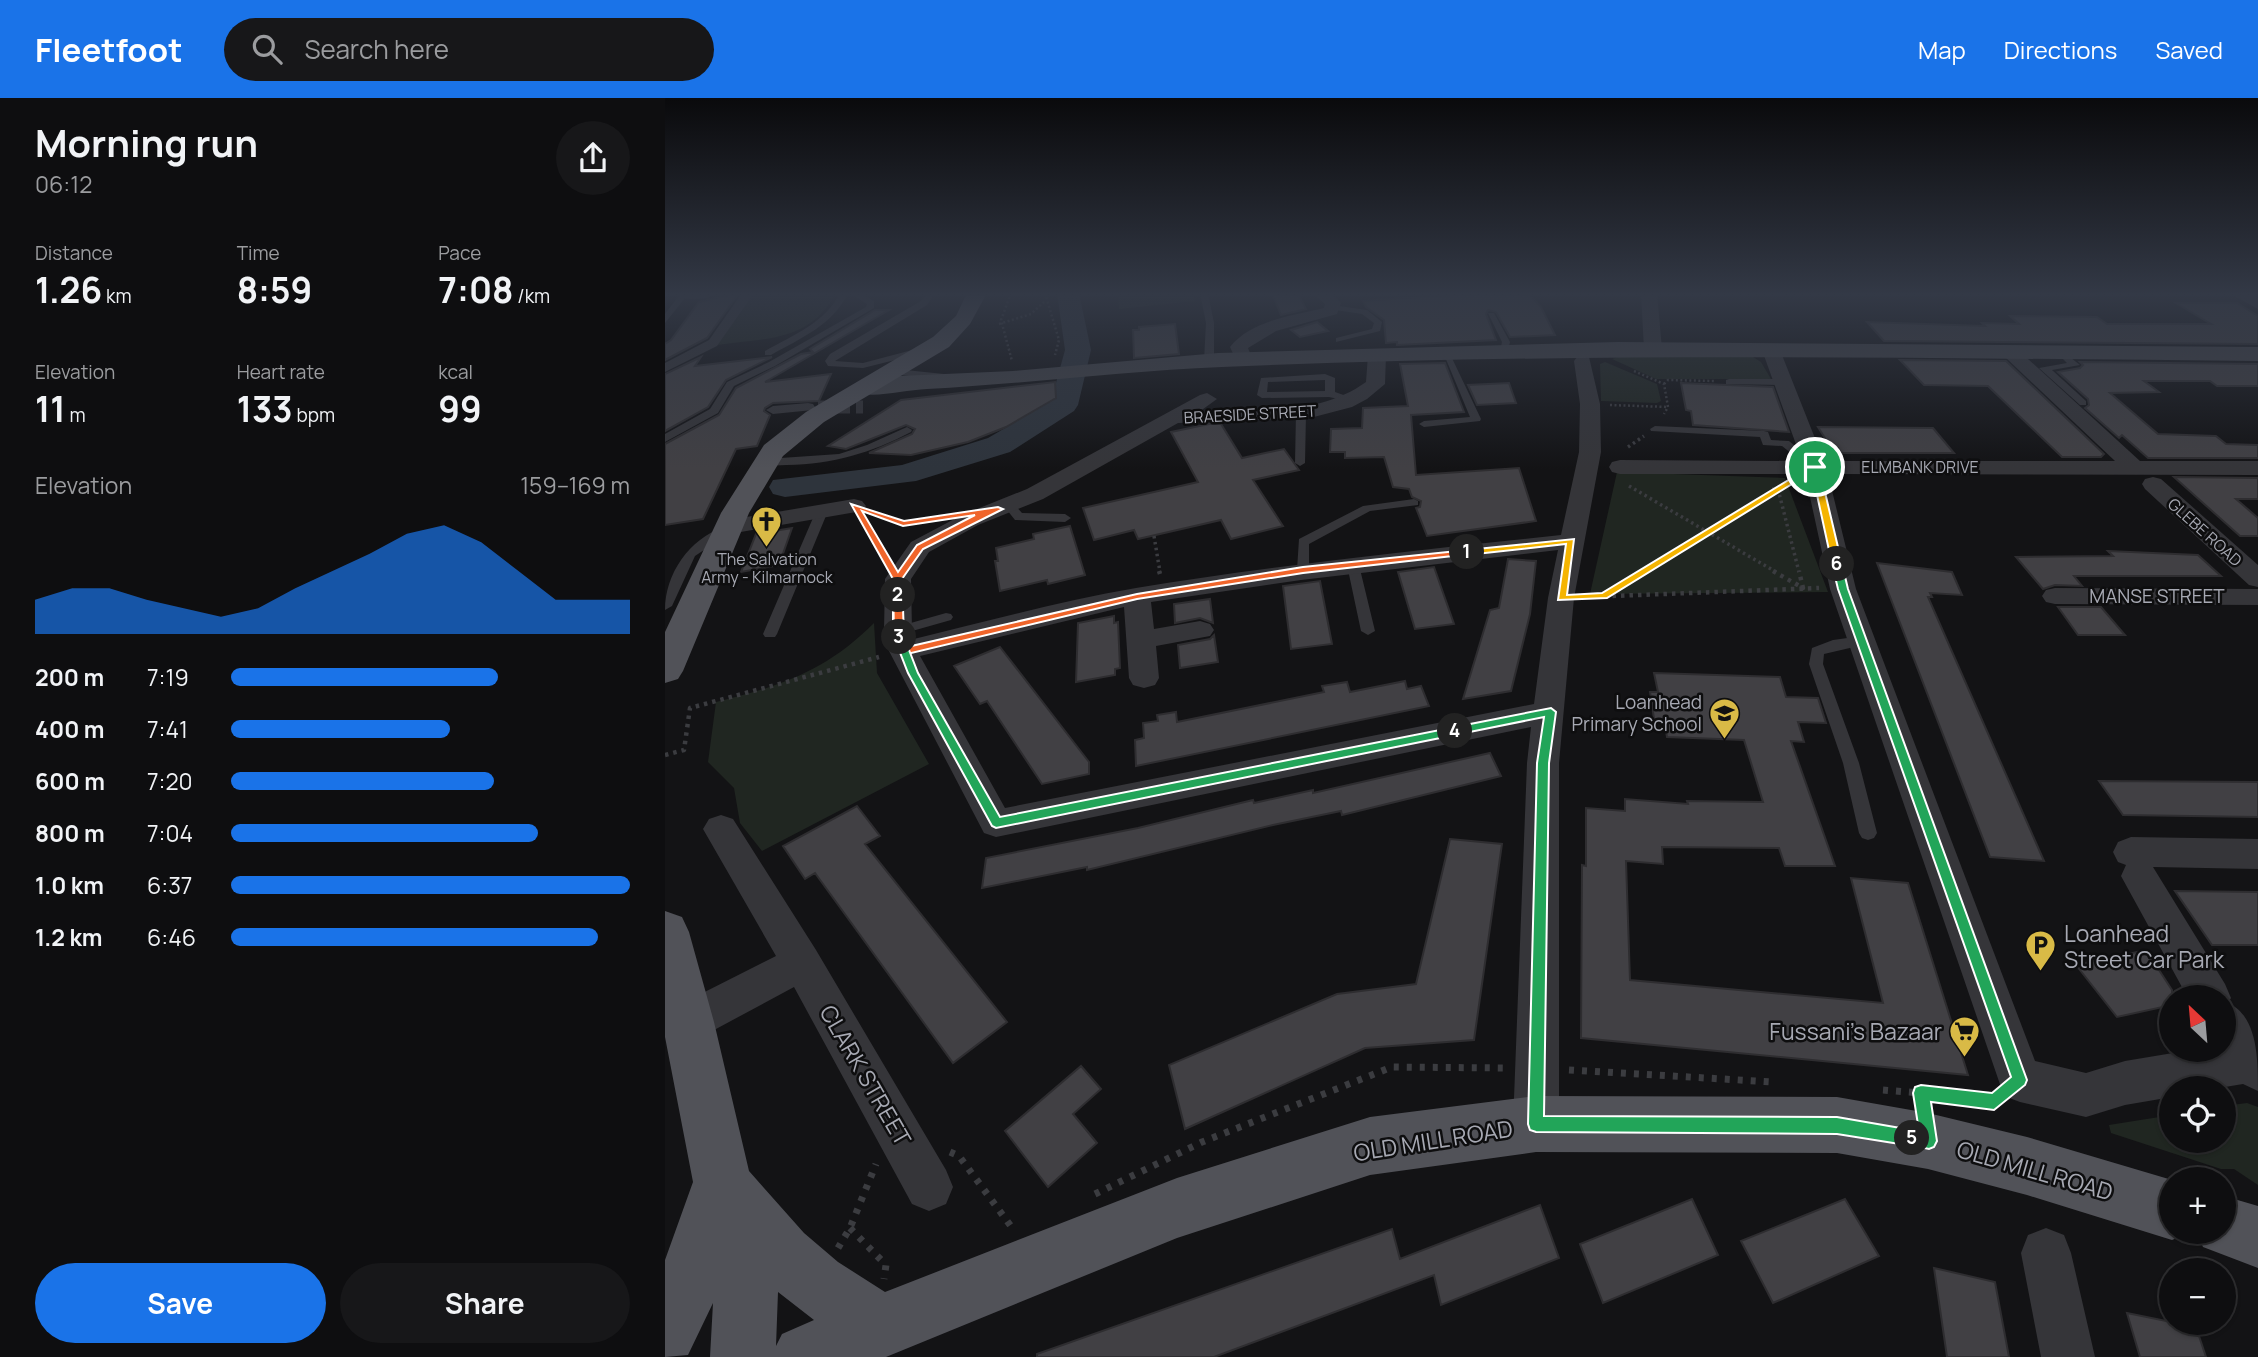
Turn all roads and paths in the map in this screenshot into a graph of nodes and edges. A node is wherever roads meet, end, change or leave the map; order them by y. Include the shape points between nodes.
1 (698, 352) edge
2 (795, 352) edge
3 (840, 352) edge
4 (914, 352) edge
5 (925, 352) edge
6 (942, 352) edge
7 (1009, 352) edge
8 (1057, 352) edge
9 (1209, 352) edge
10 (1241, 352) edge
11 (1504, 352) joint
12 (1513, 352) edge
13 (1619, 352) edge
14 (1772, 352) edge
15 (1981, 352) edge
16 (2010, 352) junction
17 (2061, 352) junction
18 (1446, 354) junction
19 (2258, 354) edge
20 (1377, 355) junction
21 (1243, 358) junction
22 (1209, 360) junction
23 (1583, 361) dead end
24 (671, 366) edge
25 (846, 367) junction
26 (893, 372) junction
27 (1012, 374) junction
28 (977, 380) junction
29 (1730, 382) joint
30 (1784, 382) junction
31 (1664, 384) junction
32 (865, 388) junction
33 (1330, 394) junction
34 (1207, 399) dead end
35 (1349, 400) junction
36 (2065, 403) junction
37 (1630, 405) dead end
38 (808, 407) tunnel mouth
39 (1668, 407) junction
40 (773, 410) dead end
41 (1301, 413) junction
42 (1174, 417) junction
43 (1425, 424) dead end
44 (1654, 429) junction
45 (907, 430) dead end
46 (665, 439) edge
47 (1590, 452) junction
48 (766, 462) junction
49 (1300, 463) dead end
50 (1815, 467) junction
51 (2258, 468) edge
52 (1627, 474) joint
53 (2144, 476) junction
54 (1765, 489) dead end
55 (1778, 489) junction
56 (1415, 503) dead end
57 (1009, 505) junction
58 (854, 506) junction
59 (822, 511) junction
60 (1065, 518) dead end
61 (930, 519) dead end
62 (729, 527) junction
63 (1707, 532) junction
64 (1154, 536) dead end
65 (1571, 541) junction
66 (1159, 565) dead end
67 (1353, 565) junction
68 (1303, 570) junction
69 (898, 579) junction
70 (2258, 579) edge
71 (1803, 588) junction
72 (1843, 589) junction
73 (1137, 596) junction
74 (1604, 596) junction
75 (2055, 596) dead end
76 (2258, 597) edge
77 (1561, 598) junction
78 (665, 606) edge
79 (946, 617) dead end
80 (1200, 630) dead end
81 (1368, 631) dead end
82 (770, 634) dead end
83 (672, 637) edge
84 (1141, 640) junction
85 (900, 641) junction
86 (1862, 641) junction
87 (665, 671) edge
88 (1143, 678) dead end
89 (1551, 712) junction
90 (665, 755) edge
91 (721, 829) dead end
92 (1868, 833) dead end
93 (2258, 854) edge
94 (665, 932) edge
95 (802, 962) junction
96 (2203, 985) edge
97 (688, 1022) junction
98 (2237, 1041) edge
99 (2253, 1065) edge
100 (2019, 1080) junction
101 (892, 1122) junction
102 (1536, 1124) junction
103 (1929, 1141) junction
104 (722, 1182) junction
105 (929, 1187) dead end
106 (2159, 1206) edge
107 (2236, 1230) edge
108 (2258, 1237) edge
109 (2046, 1253) dead end
110 (816, 1284) junction
111 (879, 1326) junction
112 (665, 1332) edge
113 (743, 1357) edge
114 (805, 1357) edge
115 (2068, 1357) edge

1 - 24 street
2 - 46 lane via 730,384 714,411
3 - 25 lane via 831,364
4 - 25 lane
5 - 26 main road
6 - 28 main road via 941,363
7 - 27 path
8 - 27 path
9 - 22 lane
10 - 21 street
11 - 12 main road
11 - 18 main road
13 - 31 path via 1605,356
14 - 30 street
15 - 16 main road
16 - 17 main road
16 - 36 street, GLEBE ROAD
17 - 19 main road
17 - 36 lane via 2075,365 2044,368 2083,403
18 - 20 main road
18 - 43 lane via 1476,419
20 - 21 main road
20 - 35 street, BRAESIDE STREET via 1375,384
21 - 22 main road
22 - 27 main road
23 - 47 street via 1590,404
25 - 26 lane
26 - 28 lane
26 - 32 main road
27 - 28 main road
28 - 32 main road
29 - 30 lane
29 - 31 path via 1668,380
30 - 50 street
31 - 39 path
32 - 48 main road via 815,417
33 - 33 lane via 1265,396 1262,395 1264,380 1325,377 1330,378
33 - 35 lane
34 - 42 street, BRAESIDE STREET
35 - 41 street, BRAESIDE STREET
36 - 53 street, GLEBE ROAD
37 - 39 path
38 - 40 street
39 - 44 path
41 - 42 street, BRAESIDE STREET
41 - 49 lane
42 - 57 street, BRAESIDE STREET
44 - 47 path via 1624,450
44 - 50 lane via 1764,434 1767,443 1785,443
45 - 48 lane via 858,454
47 - 65 street
48 - 62 main road
50 - 52 street, ELMBANK DRIVE
50 - 53 street, ELMBANK DRIVE
50 - 55 path
50 - 72 street
51 - 53 street, ELMBANK DRIVE
52 - 63 path via 1620,481
53 - 70 street, GLEBE ROAD
54 - 55 path
55 - 63 path
55 - 71 path
56 - 68 lane via 1367,508 1310,537 1303,542
57 - 60 lane via 1019,517
57 - 69 street, BRAESIDE STREET via 920,547
58 - 59 street
58 - 61 path via 903,523
58 - 69 path
59 - 62 street
59 - 82 lane
62 - 78 lane via 690,554
62 - 83 main road
63 - 71 path
63 - 74 path
64 - 66 path
65 - 67 street
65 - 77 street
67 - 68 street
67 - 81 lane
68 - 73 street
69 - 85 street
71 - 72 path
71 - 74 path
72 - 86 street
73 - 84 street
73 - 85 street
74 - 77 path
75 - 76 street, MANSE STREET
77 - 89 street
79 - 85 lane
80 - 84 street
83 - 87 main road
84 - 88 street
85 - 89 street via 996,823
85 - 90 path via 689,708 684,750
86 - 92 lane via 1817,651 1816,664 1851,763
86 - 100 street
89 - 102 street via 1543,763
91 - 95 street, CLARK STREET
93 - 96 street via 2135,864
94 - 97 main road
95 - 97 street
95 - 101 street, CLARK STREET
97 - 104 main road
98 - 99 street
99 - 100 street via 2125,1083 2086,1095
100 - 103 path via 1994,1101 1921,1093
101 - 105 street, CLARK STREET
101 - 110 path via 850,1228
102 - 103 main road, OLD MILL ROAD via 1837,1125
102 - 111 main road, OLD MILL ROAD via 1370,1146 1177,1208
103 - 106 main road, OLD MILL ROAD
104 - 110 main road via 782,1255
104 - 112 main road via 682,1302
104 - 113 main road via 747,1269
107 - 108 main road
109 - 115 street
110 - 111 main road
111 - 114 main road, OLD MILL ROAD

